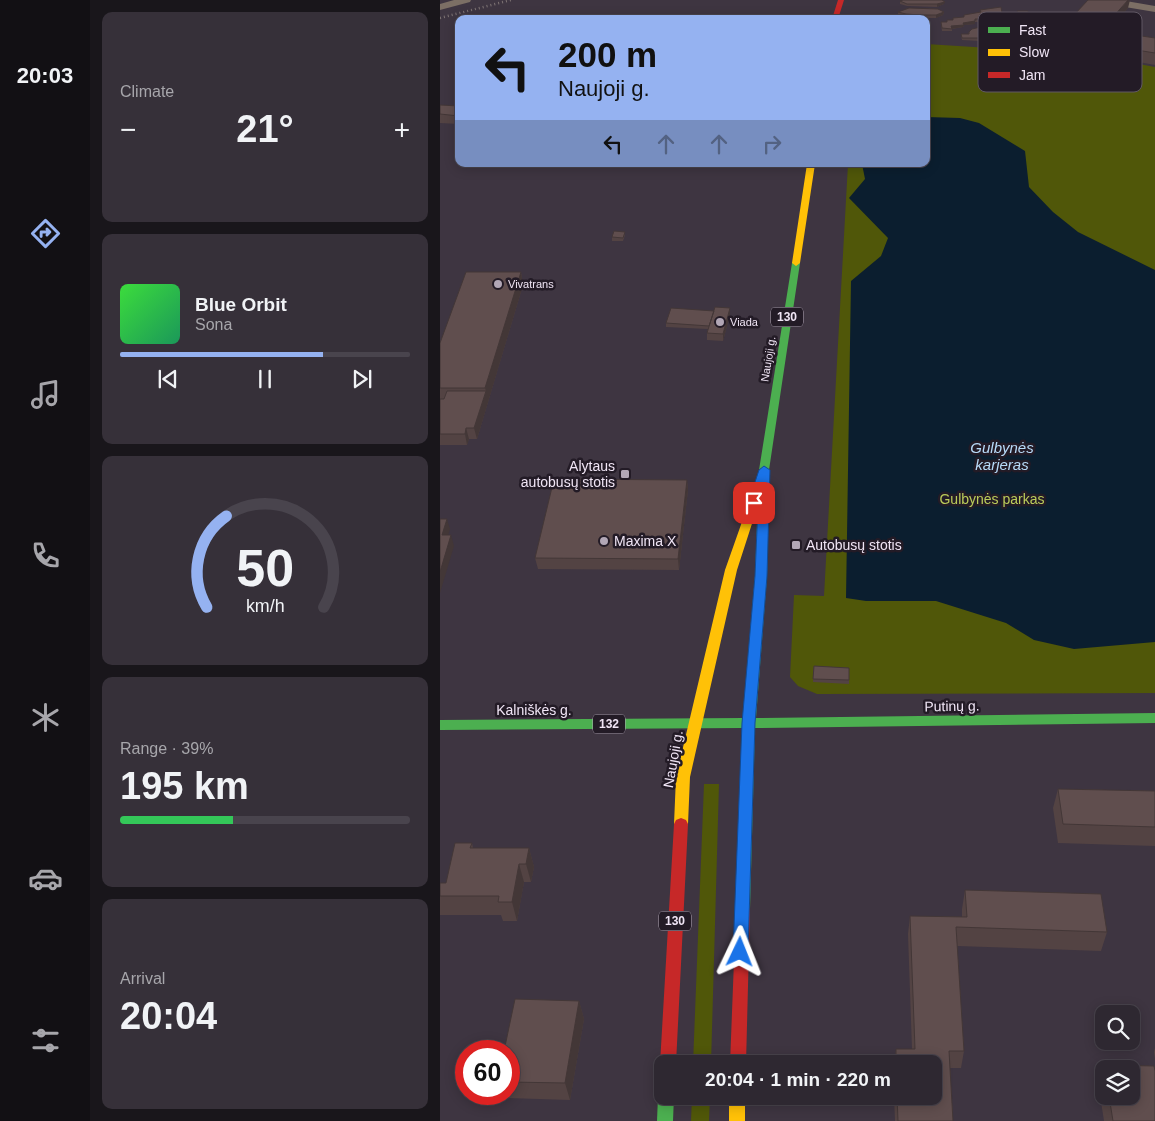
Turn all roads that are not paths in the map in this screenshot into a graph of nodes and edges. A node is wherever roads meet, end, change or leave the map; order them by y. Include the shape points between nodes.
1 (466, 0) edge
2 (841, 0) edge
3 (1101, 0) edge
4 (440, 7) edge
5 (1155, 9) edge
6 (836, 15) edge
7 (810, 167) edge
8 (764, 470) junction
9 (1155, 718) edge
10 (696, 723) junction
11 (749, 723) junction
12 (440, 725) edge
13 (668, 1055) edge
14 (738, 1055) edge
15 (666, 1105) edge
16 (737, 1105) edge
17 (665, 1121) edge
18 (737, 1121) edge

1 - 4 street
2 - 6 main road
3 - 5 street
7 - 8 main road, Naujoji g. / 130
8 - 10 main road, Naujoji g. via 732,570
8 - 11 main road, Naujoji g. / 130 via 761,576
9 - 11 main road, Putinų g.
10 - 11 main road, Kalniškės g. / 132
10 - 12 main road, Kalniškės g. / 132
10 - 13 main road, Naujoji g. / 130 via 683,778
11 - 14 main road, Naujoji g. / 130
15 - 17 main road
16 - 18 main road

